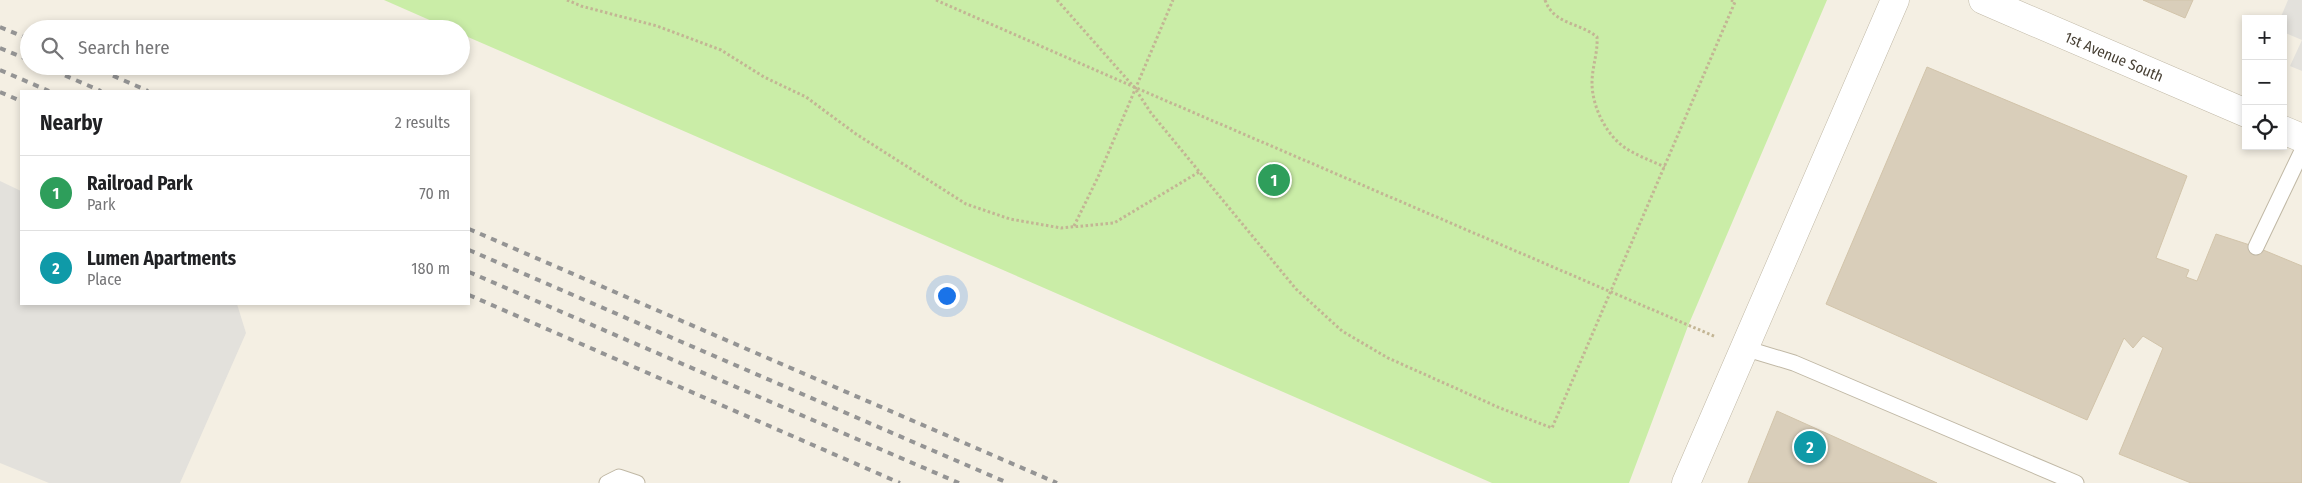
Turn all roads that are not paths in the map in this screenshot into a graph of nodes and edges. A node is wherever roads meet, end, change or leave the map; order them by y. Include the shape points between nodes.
1 (1895, 0) edge
2 (1983, 0) edge
3 (2242, 111) edge
4 (2287, 132) edge
5 (2302, 138) edge
6 (2302, 151) edge
7 (2256, 247) dead end
8 (1744, 348) junction
9 (607, 483) edge
10 (637, 483) edge
11 (1686, 483) edge
12 (2076, 483) edge

1 - 8 street
2 - 3 street, 1st Avenue South
4 - 5 street
6 - 7 lane
8 - 11 street
8 - 12 lane via 1794,363
9 - 10 lane via 618,477

